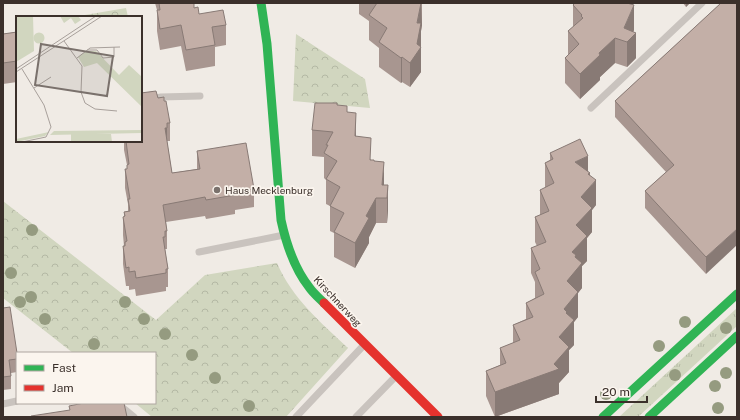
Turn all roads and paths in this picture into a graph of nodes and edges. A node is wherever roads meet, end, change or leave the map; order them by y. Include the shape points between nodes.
1 (261, 3) edge
2 (702, 3) edge
3 (200, 96) dead end
4 (142, 101) edge
5 (591, 108) dead end
6 (284, 235) junction
7 (199, 252) dead end
8 (737, 294) edge
9 (737, 336) edge
10 (364, 344) junction
11 (396, 376) junction
12 (16, 401) edge
13 (3, 404) edge
14 (118, 404) edge
15 (134, 417) edge
16 (296, 417) edge
17 (356, 417) edge
18 (438, 417) edge
19 (603, 417) edge
20 (649, 417) edge

1 - 6 street, Kirschnerweg via 267,44 278,196
2 - 5 lane
3 - 4 lane via 161,97
6 - 7 lane
6 - 10 street, Kirschnerweg via 298,272 309,288
8 - 19 street
9 - 20 street
10 - 11 street, Kirschnerweg
10 - 16 lane
11 - 17 lane
11 - 18 street, Kirschnerweg
12 - 13 lane
14 - 15 lane

